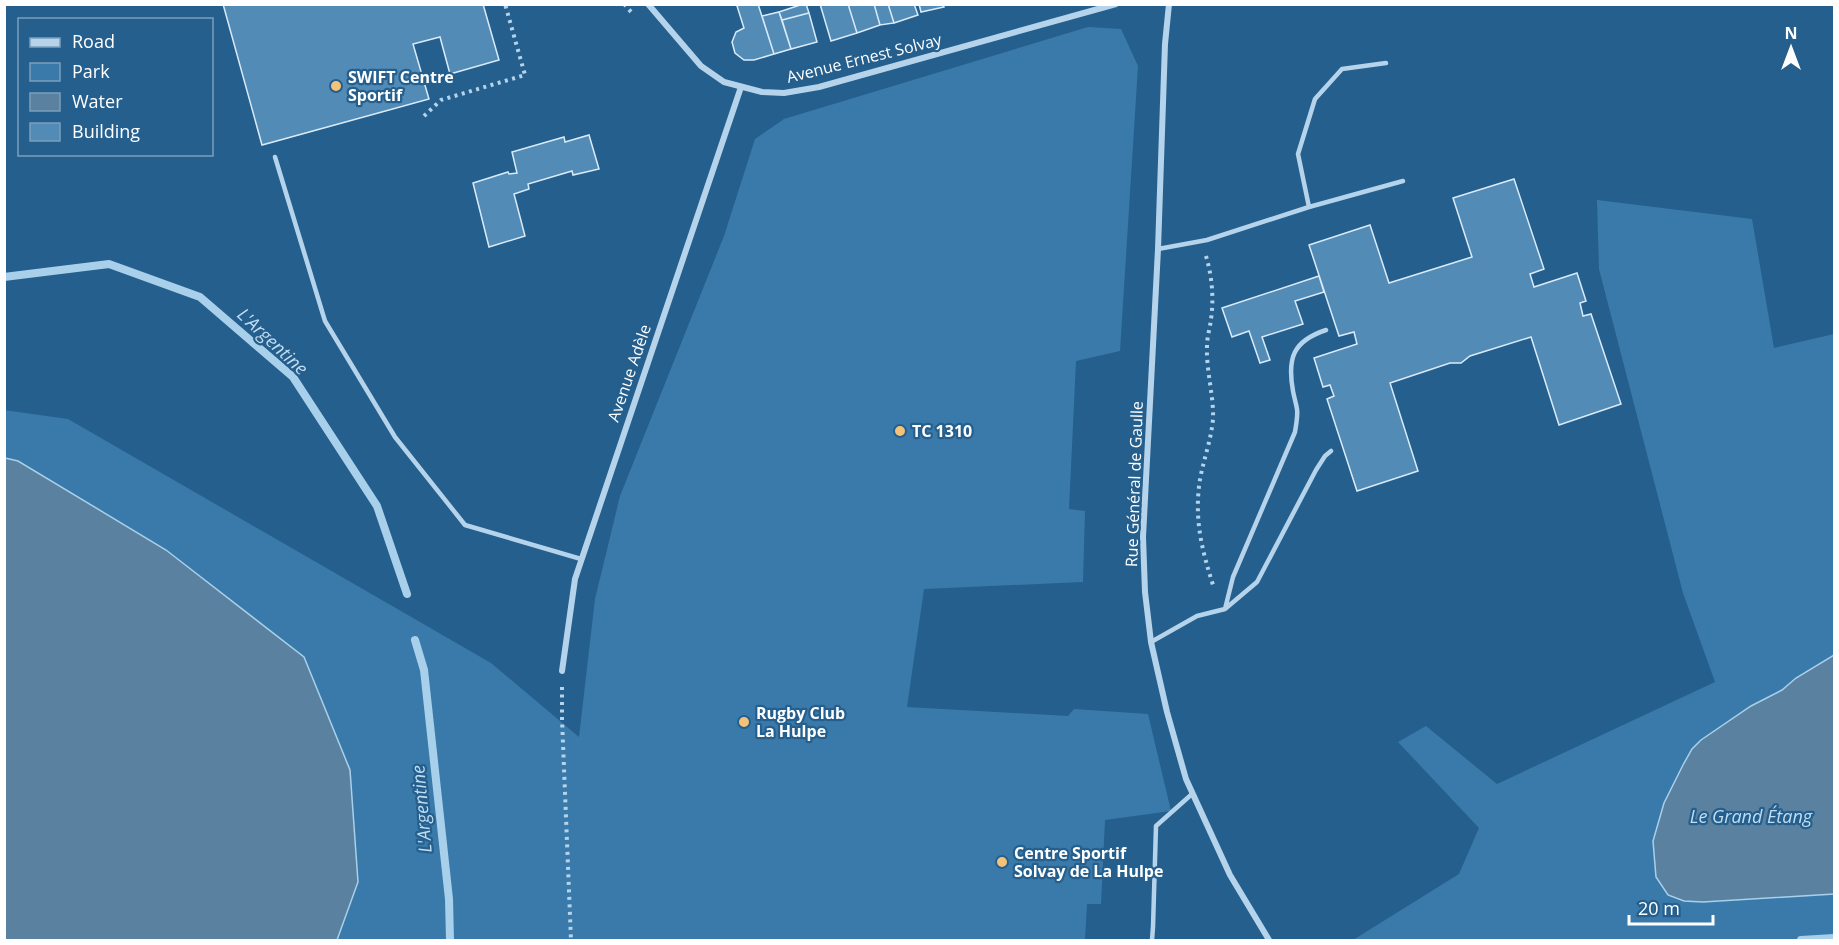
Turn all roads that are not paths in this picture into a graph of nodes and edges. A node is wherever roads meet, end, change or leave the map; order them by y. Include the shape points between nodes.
1 (648, 4) edge
2 (1116, 4) edge
3 (1169, 4) edge
4 (1386, 63) dead end
5 (741, 87) junction
6 (275, 157) dead end
7 (1403, 180) dead end
8 (1309, 207) junction
9 (1158, 249) junction
10 (1326, 330) dead end
11 (1331, 451) dead end
12 (580, 559) junction
13 (1225, 609) junction
14 (1151, 642) junction
15 (562, 672) road end
16 (1192, 794) junction
17 (1152, 940) edge
18 (1269, 940) edge

1 - 5 street, Avenue Ernest Solvay via 701,66 723,82
2 - 5 street, Avenue Ernest Solvay via 819,87 784,93
3 - 9 street, Rue Général de Gaulle
4 - 8 lane via 1342,69 1315,99 1298,154
5 - 12 street, Avenue Adèle
6 - 12 lane via 325,321 395,437 465,525
7 - 8 lane
8 - 9 lane via 1201,241
9 - 14 street, Rue Général de Gaulle via 1143,537
10 - 13 lane via 1300,343 1292,357 1298,411 1295,432 1233,577
11 - 13 lane via 1316,470 1257,582
12 - 15 street, Avenue Adèle
13 - 14 lane via 1197,616
14 - 16 street, Rue Général de Gaulle
16 - 17 lane via 1156,826
16 - 18 street, Rue Général de Gaulle via 1230,875

